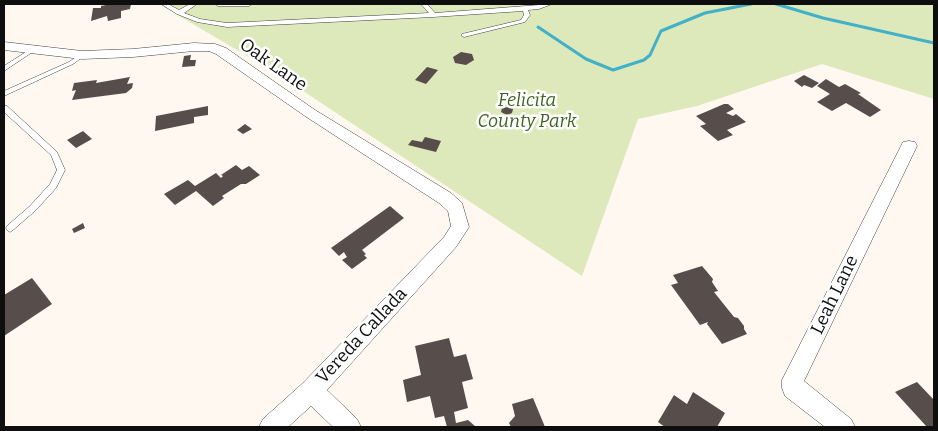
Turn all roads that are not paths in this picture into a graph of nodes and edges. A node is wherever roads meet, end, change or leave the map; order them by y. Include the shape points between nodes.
1 (164, 4) edge
2 (194, 4) edge
3 (218, 4) edge
4 (249, 4) edge
5 (424, 4) edge
6 (549, 4) edge
7 (525, 9) junction
8 (179, 12) junction
9 (433, 16) junction
10 (464, 35) dead end
11 (4, 46) edge
12 (32, 50) junction
13 (82, 55) junction
14 (4, 69) edge
15 (4, 94) edge
16 (4, 108) edge
17 (909, 146) dead end
18 (10, 228) dead end
19 (450, 242) joint
20 (311, 391) junction
21 (271, 427) edge
22 (349, 427) edge
23 (843, 427) edge

1 - 8 lane
2 - 8 lane
3 - 4 lane
5 - 9 lane
6 - 7 lane
7 - 9 lane
7 - 10 lane via 527,15 523,21
8 - 9 lane via 204,22 227,25
11 - 12 street, Oak Lane
12 - 13 street, Oak Lane
12 - 14 lane
13 - 15 lane
13 - 19 street, Oak Lane via 133,54 194,46 221,51 310,113 445,198 456,208 460,227
16 - 18 lane via 54,154 61,170 53,186
17 - 23 street, Leah Lane via 793,380 793,388
19 - 20 street, Vereda Callada
20 - 21 street, Vereda Callada
20 - 22 street

